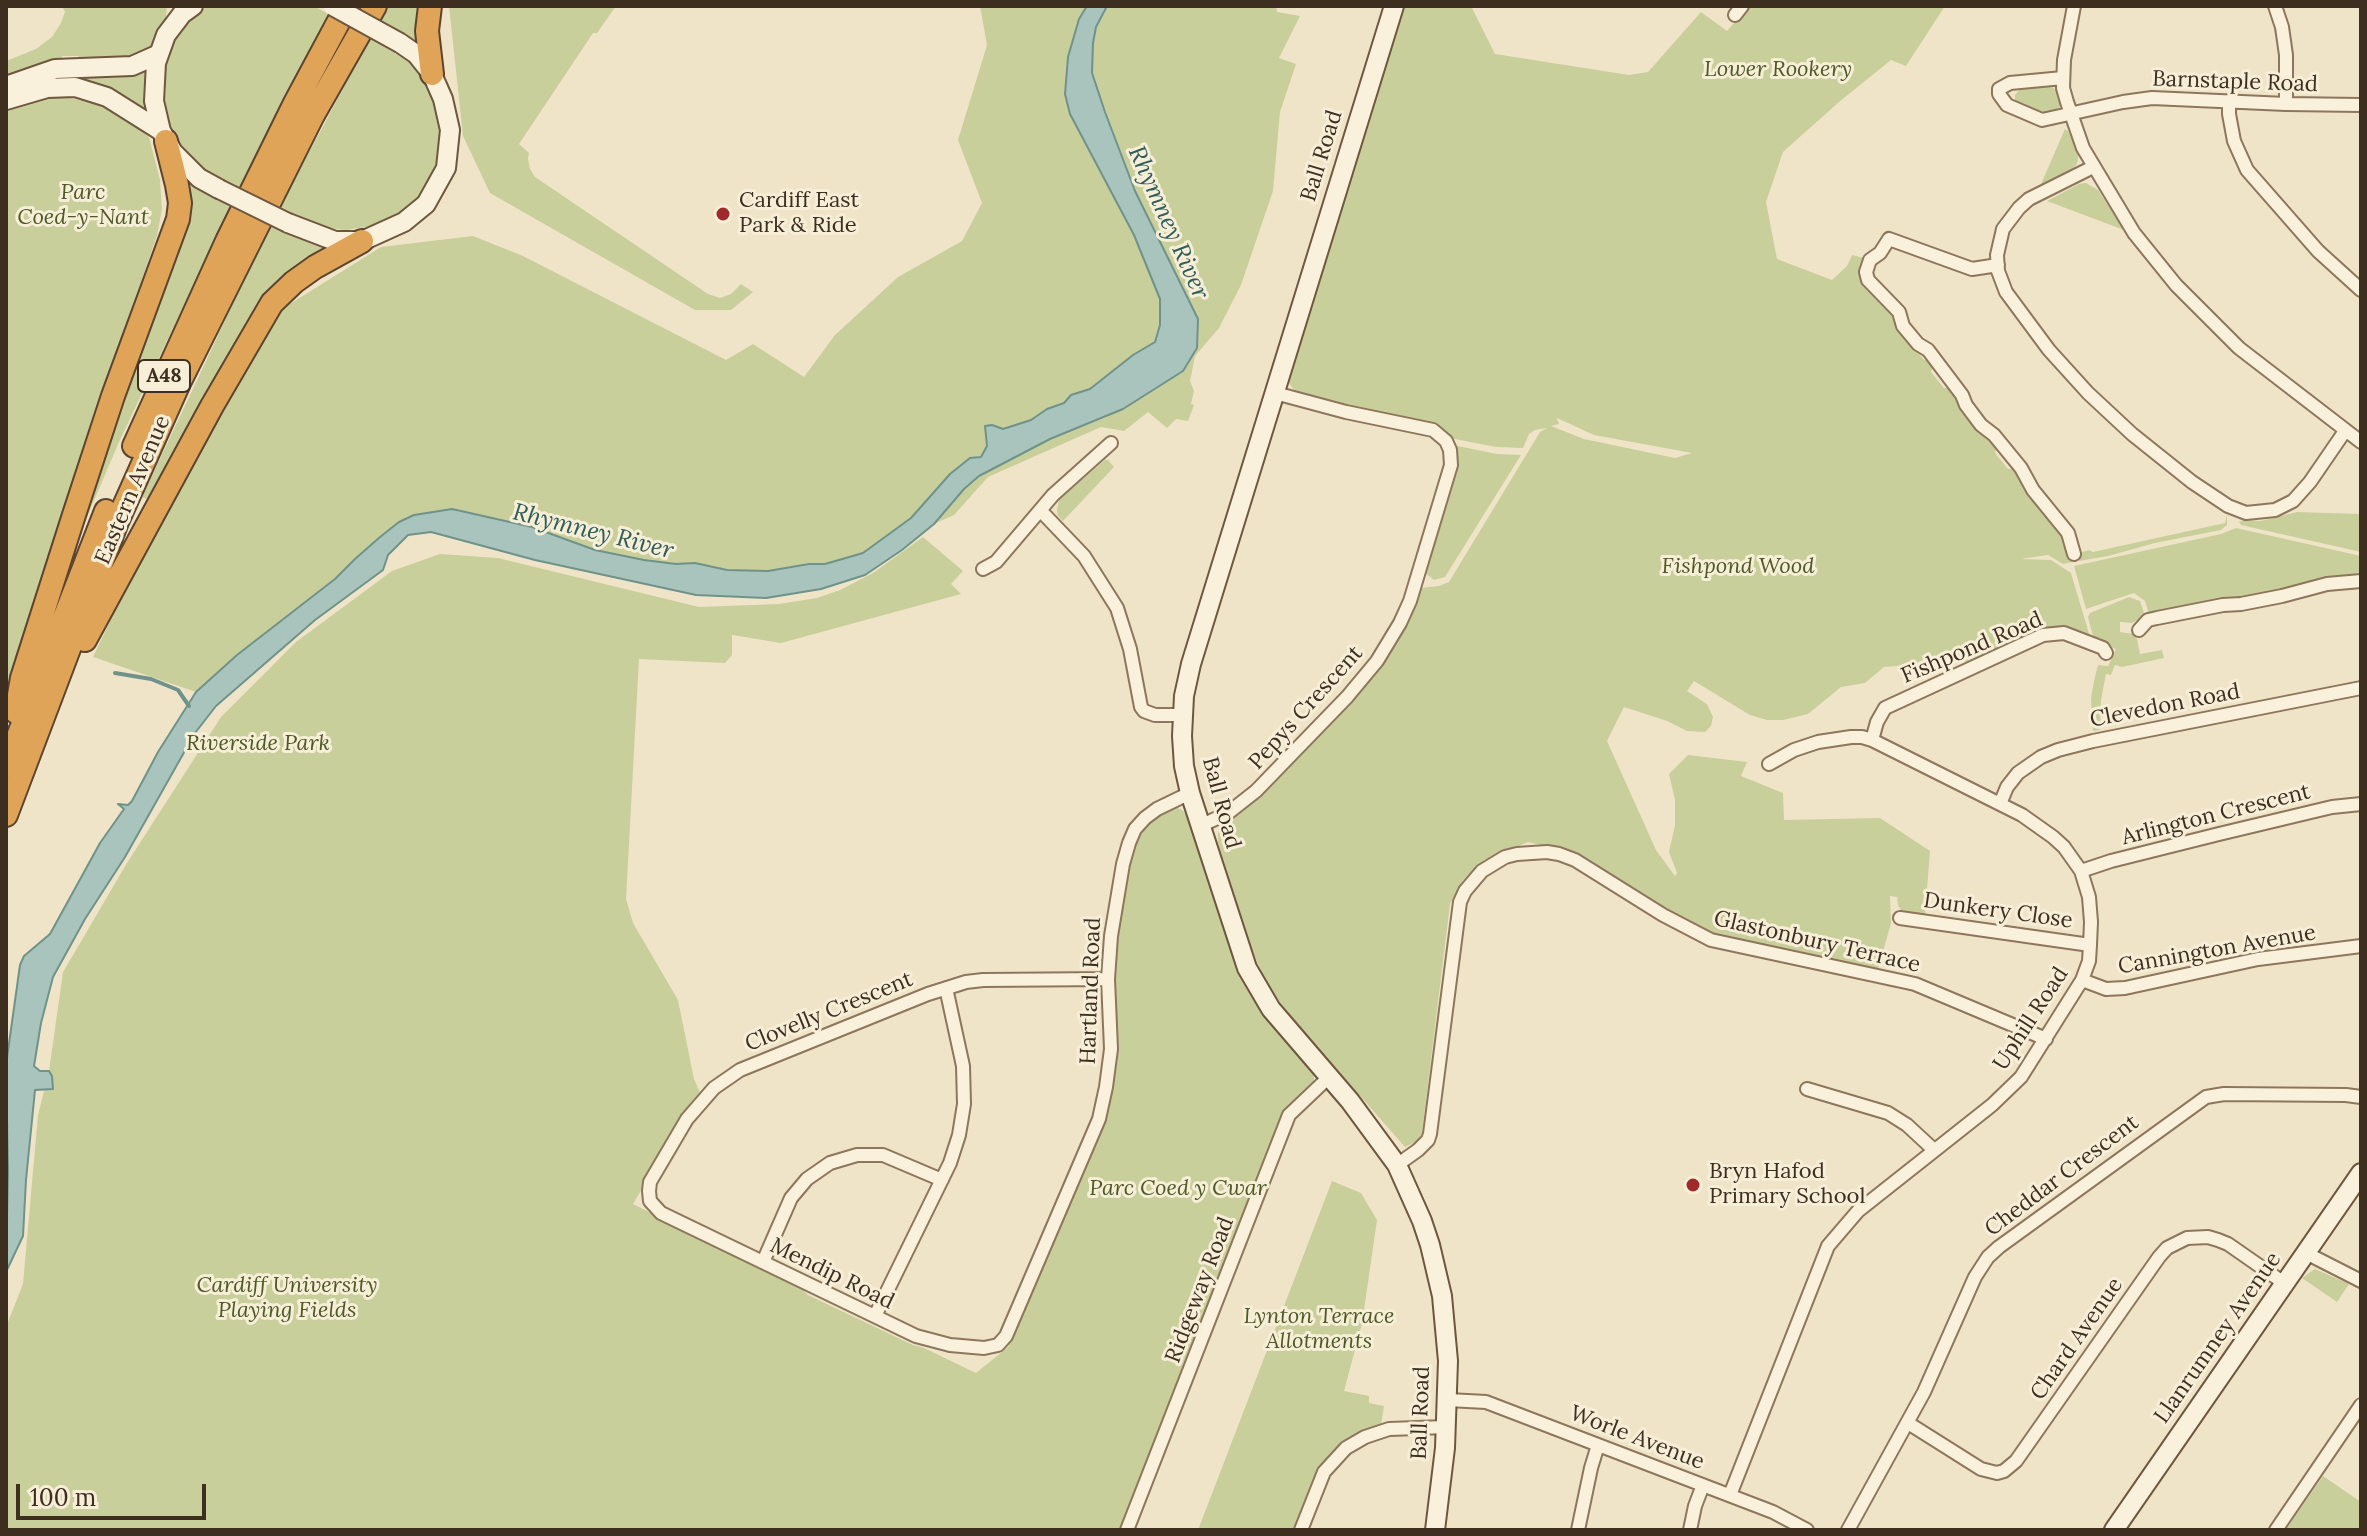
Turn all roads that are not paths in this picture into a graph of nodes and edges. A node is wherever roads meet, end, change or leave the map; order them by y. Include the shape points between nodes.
1 (171, 6) edge
2 (193, 6) edge
3 (333, 6) edge
4 (347, 6) edge
5 (375, 6) edge
6 (430, 6) edge
7 (1394, 6) edge
8 (2074, 6) edge
9 (2275, 6) edge
10 (166, 35) junction
11 (159, 54) junction
12 (432, 74) junction
13 (2063, 78) junction
14 (6, 86) edge
15 (6, 100) edge
16 (2229, 101) junction
17 (2286, 104) junction
18 (2361, 105) edge
19 (2071, 115) junction
20 (163, 136) junction
21 (2093, 167) junction
22 (362, 241) junction
23 (1998, 265) junction
24 (2361, 290) edge
25 (1275, 393) junction
26 (2345, 431) junction
27 (2361, 442) edge
28 (1111, 443) dead end
29 (1041, 511) junction
30 (2074, 554) dead end
31 (983, 569) dead end
32 (2361, 581) edge
33 (2139, 630) dead end
34 (2106, 653) dead end
35 (2361, 688) edge
36 (1183, 715) junction
37 (34, 739) junction
38 (1872, 740) junction
39 (7, 763) edge
40 (1769, 764) dead end
41 (1190, 793) junction
42 (2000, 804) junction
43 (2361, 804) edge
44 (6, 815) edge
45 (1200, 826) junction
46 (2081, 871) junction
47 (1900, 918) dead end
48 (2090, 945) junction
49 (2361, 946) edge
50 (1108, 979) junction
51 (2082, 980) junction
52 (946, 988) junction
53 (2046, 1039) junction
54 (1329, 1077) junction
55 (1807, 1089) dead end
56 (2361, 1097) edge
57 (1934, 1150) junction
58 (1397, 1165) junction
59 (2361, 1173) edge
60 (942, 1180) junction
61 (657, 1210) joint
62 (2306, 1253) junction
63 (763, 1262) junction
64 (2361, 1281) edge
65 (2284, 1283) junction
66 (875, 1316) junction
67 (998, 1345) joint
68 (1448, 1400) junction
69 (2361, 1405) edge
70 (1908, 1423) junction
71 (1446, 1427) junction
72 (1598, 1445) junction
73 (1703, 1485) junction
74 (1730, 1495) junction
75 (1127, 1530) edge
76 (1301, 1530) edge
77 (1435, 1530) edge
78 (1578, 1530) edge
79 (1690, 1530) edge
80 (1807, 1530) edge
81 (1848, 1530) edge
82 (2114, 1530) edge
83 (2276, 1530) edge

1 - 10 street
2 - 10 street
3 - 12 street, bridge via 400,43
4 - 39 highway, Eastern Avenue / A48 via 165,375 88,552
5 - 37 highway, Eastern Avenue / A48 via 313,115 179,383 117,522
6 - 12 highway
7 - 25 street, Ball Road
8 - 13 street
9 - 17 street via 2284,40
10 - 11 street
11 - 14 street via 132,66 55,69
11 - 20 street via 153,88
12 - 22 street via 450,130 446,168 426,204 404,222
13 - 19 street
13 - 19 street, Barnstaple Road via 2010,83 1999,94 2007,105 2042,120
15 - 20 street via 47,88 75,87 107,97
16 - 17 street, Barnstaple Road
16 - 19 street, Barnstaple Road via 2152,98
16 - 24 street via 2234,141 2247,170 2318,251
17 - 18 street, Barnstaple Road
19 - 21 street
20 - 22 street, bridge via 191,171 219,189 335,241
20 - 39 highway via 177,185 178,219 113,396 22,678
21 - 23 street via 2019,208 2003,229
21 - 26 street via 2144,246 2197,308 2256,363
22 - 37 highway via 315,267 272,303
23 - 26 street via 2013,303 2088,393 2153,452 2236,510 2269,512 2293,501
23 - 30 street via 1972,269 1889,239 1866,272 1981,425 2021,468 2068,533
25 - 36 street, Ball Road via 1191,664
25 - 45 street, Pepys Crescent via 1433,430 1448,446 1451,465 1410,601 1377,661 1256,791
26 - 27 street
28 - 29 street
29 - 31 street via 996,562
29 - 36 street via 1084,556 1117,608 1141,707 1155,715
32 - 33 street via 2157,618
34 - 38 street, Fishpond Road via 2064,633 2043,635 1885,708
35 - 42 street, Clevedon Road via 2058,750 2018,773
36 - 41 street, Ball Road
37 - 44 highway, Eastern Avenue / A48
38 - 40 street, Uphill Road via 1818,742
38 - 42 street, Uphill Road
41 - 45 street, Ball Road
41 - 50 street, Hartland Road via 1157,809 1135,829 1116,900
42 - 46 street, Uphill Road via 2053,837
43 - 46 street, Arlington Crescent
45 - 54 street, Ball Road via 1254,983
46 - 48 street, Uphill Road via 2089,897
47 - 48 street, Dunkery Close
48 - 51 street, Uphill Road
49 - 51 street, Cannington Avenue via 2258,959 2125,988 2106,989
50 - 52 street, Clovelly Crescent via 983,980
50 - 67 street, Hartland Road via 1111,1049 1099,1119
51 - 53 street, Uphill Road
52 - 60 street via 965,1090 954,1155
52 - 61 street, Clovelly Crescent via 760,1060 720,1082 687,1119 650,1182 650,1201
53 - 57 street, Uphill Road via 2008,1090
53 - 58 street, Glastonbury Terrace via 1915,984 1711,940 1575,860 1547,852 1517,854 1482,871 1460,902 1430,1134 1424,1146
54 - 58 street, Ball Road
54 - 75 street, Ridgeway Road via 1289,1115
55 - 57 street via 1888,1113
56 - 70 street, Cheddar Crescent via 2214,1095 2177,1116 1988,1257
57 - 74 street, Uphill Road via 1858,1211 1828,1246
58 - 68 street, Ball Road via 1436,1270 1445,1321
59 - 62 street, Llanrumney Avenue
60 - 63 street via 883,1155 830,1163 791,1198
60 - 66 street
61 - 63 street, Mendip Road
62 - 64 street
62 - 65 street, Llanrumney Avenue
63 - 66 street, Mendip Road
65 - 70 street, Chard Avenue via 2228,1244 2208,1237 2187,1238 2167,1248 2004,1471 1981,1469
65 - 82 street, Llanrumney Avenue
66 - 67 street, Mendip Road via 934,1343
68 - 71 street, Ball Road
68 - 72 street, Worle Avenue via 1486,1402
69 - 83 street
70 - 81 street, Cheddar Crescent
71 - 76 street via 1389,1429 1346,1448 1324,1472
71 - 77 street, Ball Road
72 - 73 street, Worle Avenue
72 - 78 street
73 - 74 street, Worle Avenue
73 - 79 street
74 - 80 street, Worle Avenue

